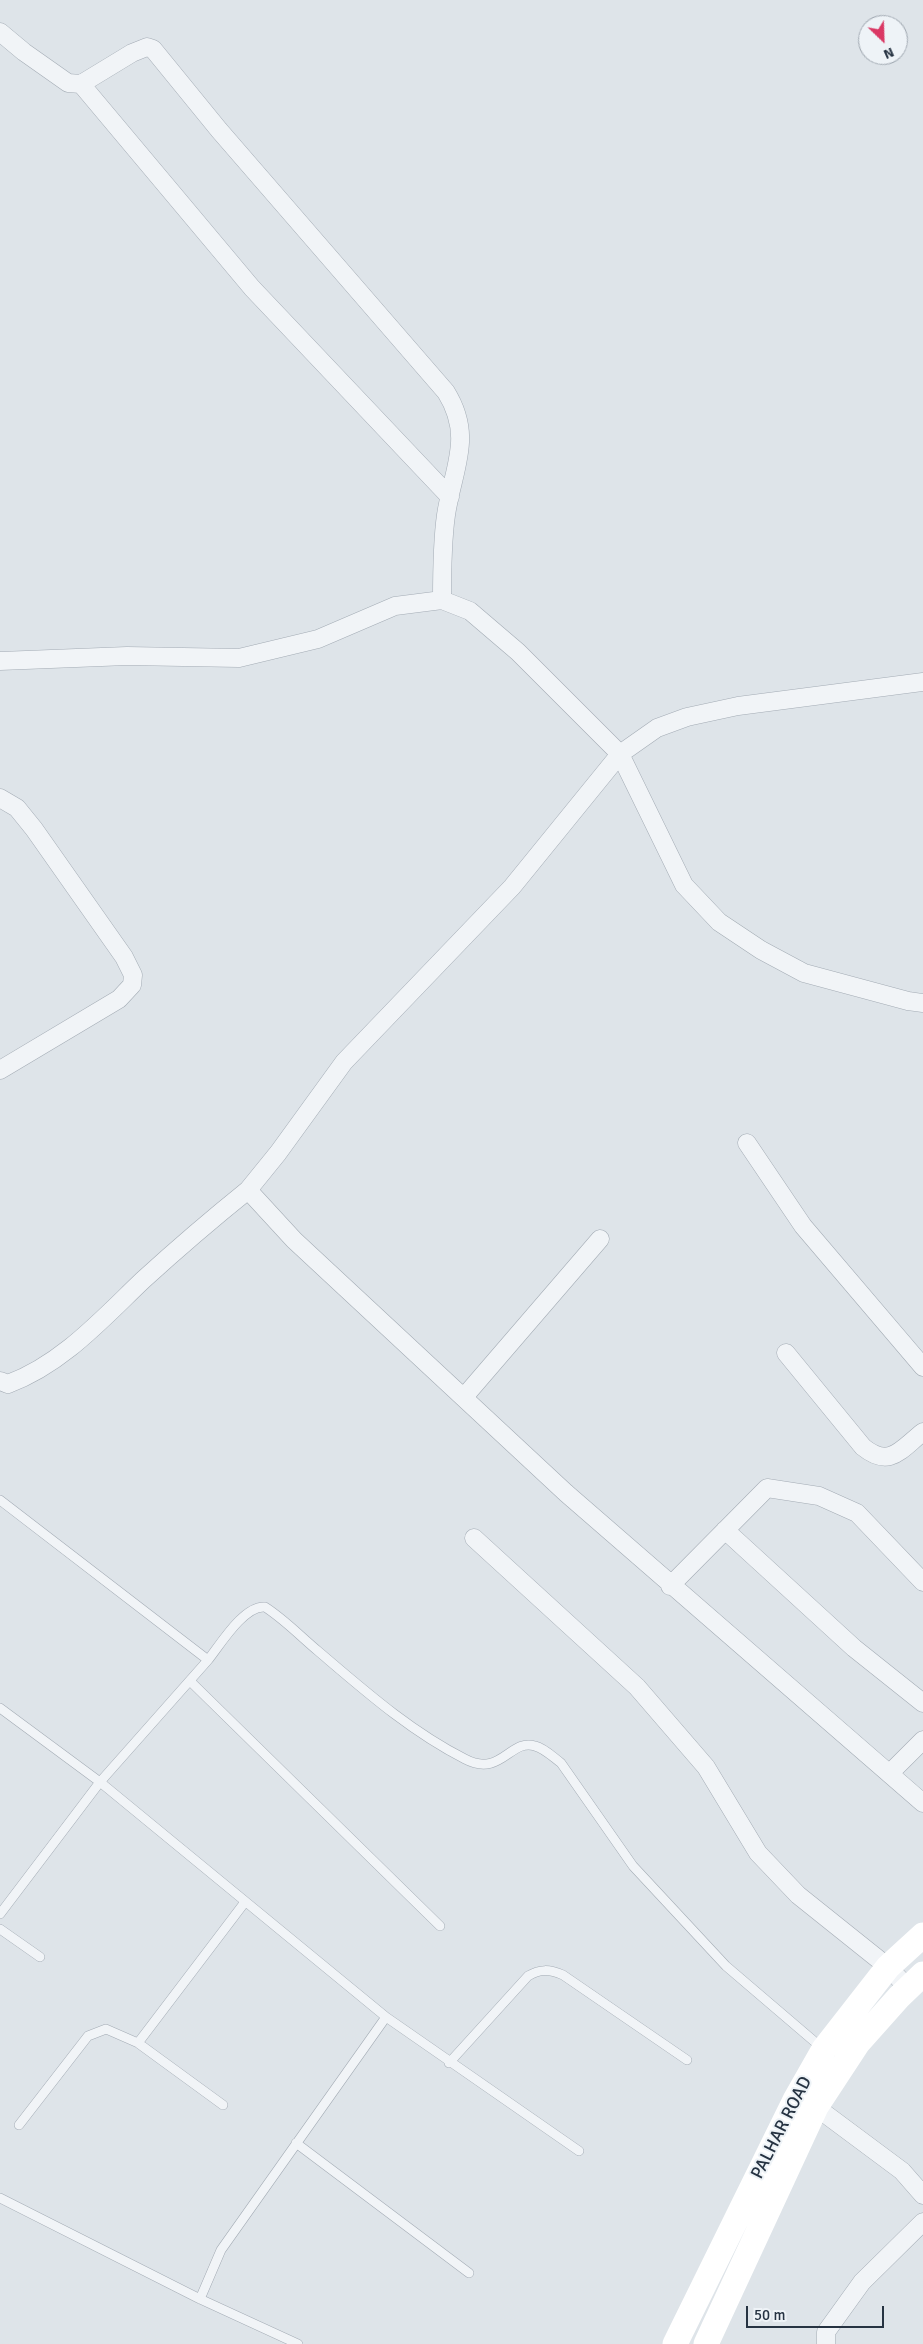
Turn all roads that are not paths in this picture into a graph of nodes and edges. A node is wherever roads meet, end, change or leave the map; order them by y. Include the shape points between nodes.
1 (0, 32) edge
2 (81, 84) junction
3 (450, 497) junction
4 (442, 600) junction
5 (0, 660) edge
6 (923, 682) edge
7 (620, 754) junction
8 (0, 798) edge
9 (923, 1003) edge
10 (0, 1070) edge
11 (748, 1143) dead end
12 (248, 1190) junction
13 (600, 1239) dead end
14 (786, 1353) dead end
15 (923, 1367) edge
16 (0, 1381) edge
17 (464, 1397) junction
18 (923, 1432) edge
19 (0, 1500) edge
20 (725, 1530) junction
21 (474, 1538) dead end
22 (923, 1582) edge
23 (670, 1586) junction
24 (208, 1660) junction
25 (191, 1682) junction
26 (923, 1703) edge
27 (0, 1708) edge
28 (923, 1740) edge
29 (890, 1773) junction
30 (100, 1782) junction
31 (923, 1803) edge
32 (245, 1902) junction
33 (0, 1914) edge
34 (440, 1926) dead end
35 (0, 1929) edge
36 (923, 1935) edge
37 (40, 1957) dead end
38 (888, 1967) junction
39 (916, 1981) edge
40 (386, 2018) junction
41 (138, 2043) junction
42 (824, 2049) junction
43 (687, 2060) dead end
44 (449, 2063) junction
45 (805, 2103) junction
46 (223, 2105) dead end
47 (19, 2125) dead end
48 (296, 2143) junction
49 (579, 2151) dead end
50 (923, 2195) edge
51 (0, 2198) edge
52 (923, 2222) edge
53 (469, 2273) dead end
54 (200, 2298) junction
55 (298, 2344) edge
56 (675, 2344) edge
57 (706, 2344) edge
58 (826, 2344) edge

1 - 2 street via 68,83
2 - 3 street via 252,288
2 - 3 street via 142,48 154,49 219,130 446,392 457,410 461,438
3 - 4 street via 442,555
4 - 5 street via 395,606 318,639 239,658 127,656
4 - 7 street via 470,611 518,652
6 - 7 street via 738,706 687,717 657,728
7 - 9 street via 684,885 719,922 804,973
7 - 12 street via 512,887 344,1062
8 - 10 street via 17,808 34,829 124,957 133,975 132,985 119,999
11 - 15 street via 804,1226
12 - 16 street via 192,1235 72,1346 31,1375 8,1384
12 - 17 street via 294,1240
13 - 17 street
14 - 18 street via 872,1455 882,1458 895,1454
17 - 23 street
19 - 24 lane
20 - 22 street via 767,1488 819,1496 857,1514
20 - 23 street
20 - 26 street via 854,1648
21 - 38 street via 637,1688 706,1767 758,1853 798,1895
23 - 29 street
24 - 25 lane
24 - 42 lane via 245,1614 258,1606 265,1607 431,1742 469,1761 488,1764 498,1762 526,1745 536,1746 549,1754 561,1763 633,1866 657,1893 726,1966
25 - 30 lane
25 - 34 lane
27 - 30 lane
28 - 29 street
29 - 31 street
30 - 32 lane
30 - 33 lane
32 - 40 lane
32 - 41 lane
35 - 37 lane
36 - 38 main road, PALHAR ROAD
38 - 39 street
38 - 42 main road, PALHAR ROAD
39 - 45 main road, PALHAR ROAD
40 - 44 lane
40 - 48 lane
41 - 46 lane
41 - 47 lane via 106,2029 88,2036
42 - 45 main road, PALHAR ROAD
43 - 44 lane via 563,1975 551,1970 538,1970 528,1976
44 - 49 lane
45 - 50 street via 902,2171
45 - 56 main road, PALHAR ROAD
45 - 57 main road, PALHAR ROAD
48 - 53 lane
48 - 54 lane via 221,2250
51 - 54 lane
52 - 58 street via 862,2282 826,2332
54 - 55 lane

